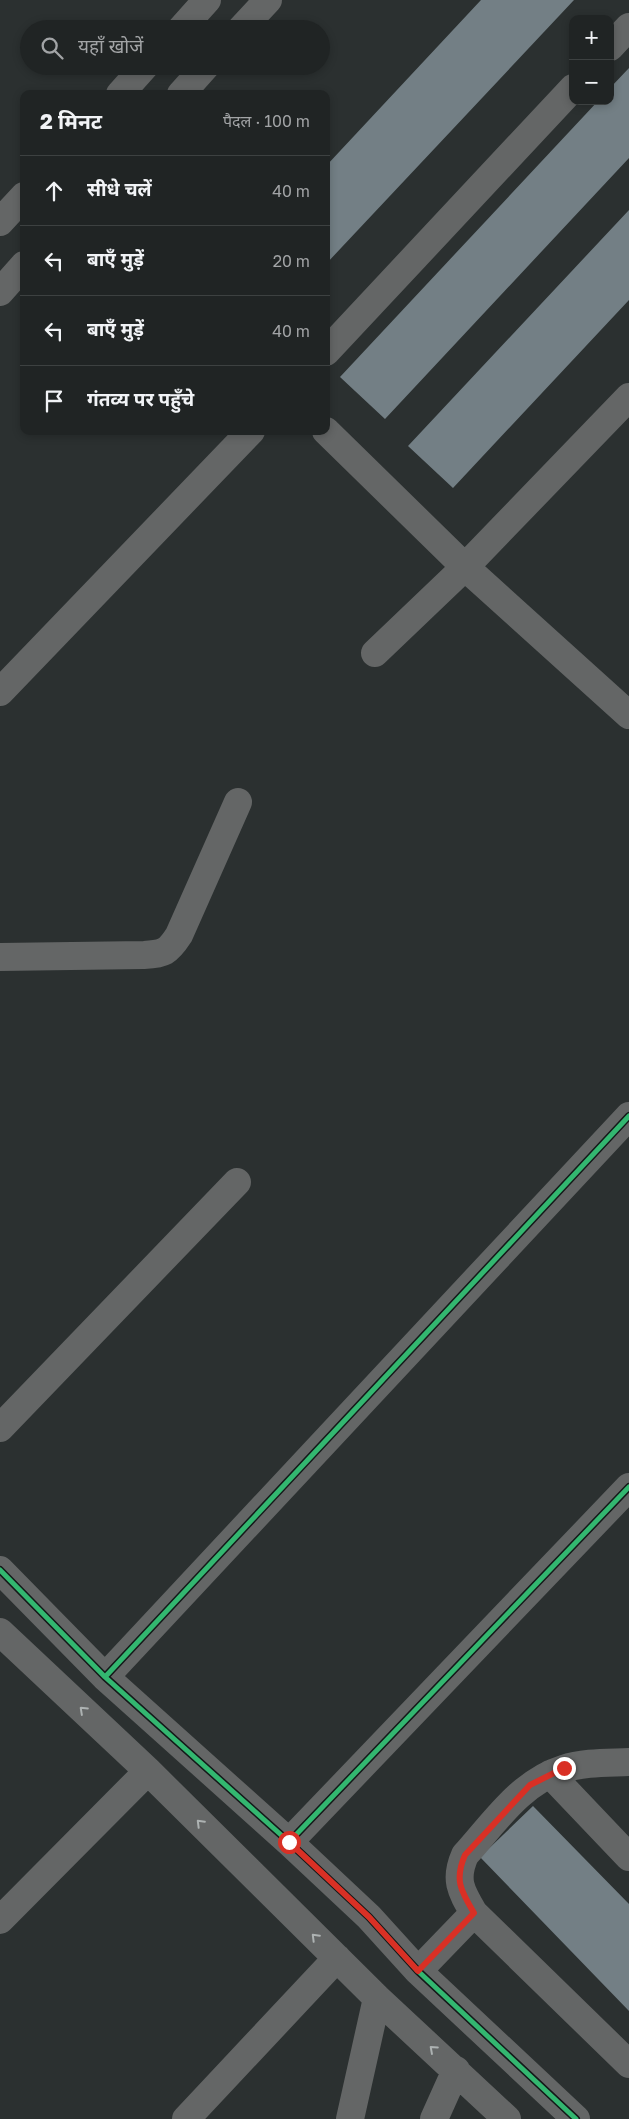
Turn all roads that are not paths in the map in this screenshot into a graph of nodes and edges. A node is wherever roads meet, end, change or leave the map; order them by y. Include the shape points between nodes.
1 (208, 0) edge
2 (268, 0) edge
3 (189, 20) edge
4 (249, 20) edge
5 (629, 27) edge
6 (614, 43) edge
7 (137, 75) edge
8 (198, 75) edge
9 (124, 90) edge
10 (185, 90) edge
11 (569, 92) edge
12 (20, 200) edge
13 (0, 222) edge
14 (20, 270) edge
15 (0, 292) edge
16 (330, 348) edge
17 (629, 397) edge
18 (247, 435) edge
19 (330, 435) edge
20 (465, 567) junction
21 (375, 653) dead end
22 (0, 692) edge
23 (629, 715) edge
24 (238, 802) dead end
25 (0, 957) edge
26 (629, 1116) edge
27 (237, 1182) dead end
28 (0, 1428) edge
29 (629, 1487) edge
30 (0, 1570) edge
31 (0, 1632) edge
32 (105, 1677) junction
33 (629, 1762) edge
34 (148, 1771) junction
35 (550, 1774) junction
36 (289, 1842) junction
37 (629, 1857) edge
38 (474, 1913) junction
39 (0, 1920) edge
40 (336, 1958) junction
41 (418, 1971) junction
42 (377, 1998) junction
43 (629, 2064) edge
44 (456, 2070) junction
45 (186, 2119) edge
46 (350, 2119) edge
47 (434, 2119) edge
48 (506, 2119) edge
49 (576, 2119) edge

1 - 3 street
2 - 4 street
5 - 6 street
7 - 9 street
8 - 10 street
11 - 16 street
12 - 13 street
14 - 15 street
17 - 20 street
18 - 22 street
19 - 20 street
20 - 21 street
20 - 23 street
24 - 25 street via 179,935 169,950 154,955
26 - 32 street
27 - 28 street
29 - 36 street
30 - 32 street
34 -> 31 street
32 - 36 street
33 - 35 street via 590,1763
34 - 39 street
40 -> 34 street
35 - 37 street
35 - 38 street via 530,1785 465,1855 459,1882 461,1892
36 - 41 street via 369,1917
38 - 41 street
38 - 43 street
40 - 42 street
40 - 45 street
41 - 49 street
44 -> 42 street
42 - 46 street
44 - 47 street
44 - 48 street

